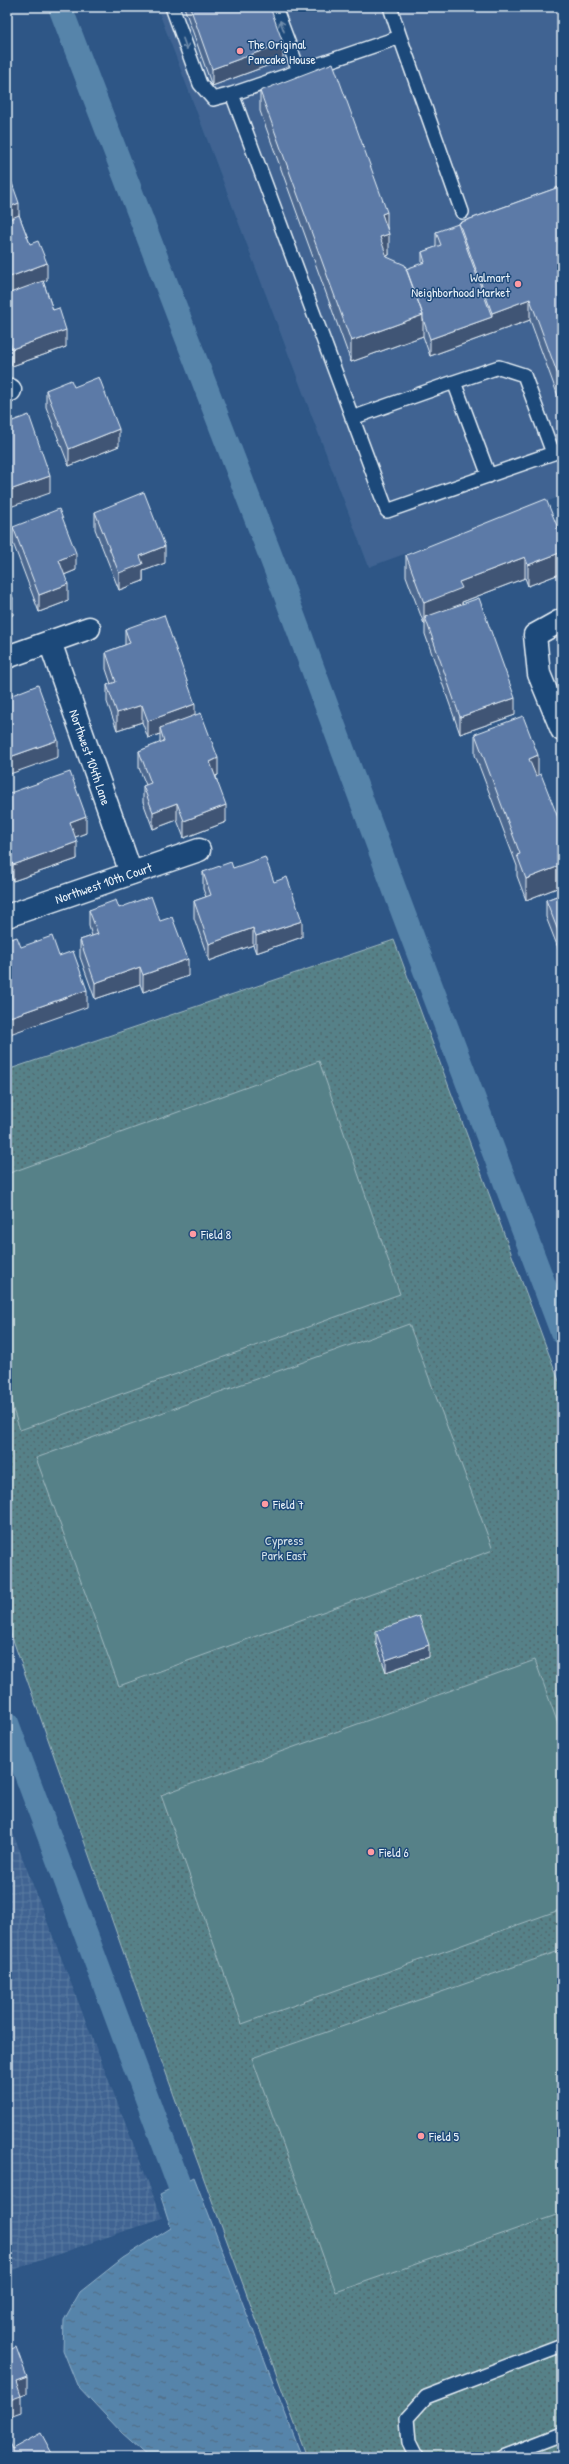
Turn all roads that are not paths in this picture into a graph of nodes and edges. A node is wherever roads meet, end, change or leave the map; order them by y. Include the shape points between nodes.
1 (172, 7) edge
2 (275, 7) edge
3 (390, 7) edge
4 (400, 37) junction
5 (299, 71) junction
6 (232, 94) junction
7 (462, 212) dead end
8 (454, 382) junction
9 (352, 418) junction
10 (558, 451) edge
11 (489, 476) junction
12 (562, 620) edge
13 (89, 628) dead end
14 (50, 642) junction
15 (7, 657) edge
16 (562, 730) edge
17 (199, 850) dead end
18 (131, 873) junction
19 (7, 916) edge
20 (562, 2346) edge
21 (562, 2434) edge
22 (416, 2457) edge
23 (502, 2457) edge

1 -> 6 lane via 200,84 213,99
5 -> 2 lane
3 - 4 lane
4 - 5 lane
4 - 7 lane
5 - 6 lane
6 - 9 lane
8 - 9 lane
8 - 10 lane via 499,367 524,375
8 - 11 lane
9 - 11 lane via 387,511
10 - 11 lane
12 - 16 street via 535,635 539,674
13 - 14 street
14 - 15 street
14 - 18 street, Northwest 104th Lane
17 - 18 street, Northwest 10th Court
18 - 19 street, Northwest 10th Court
20 - 22 lane via 426,2397 407,2418 410,2443
21 - 23 lane

